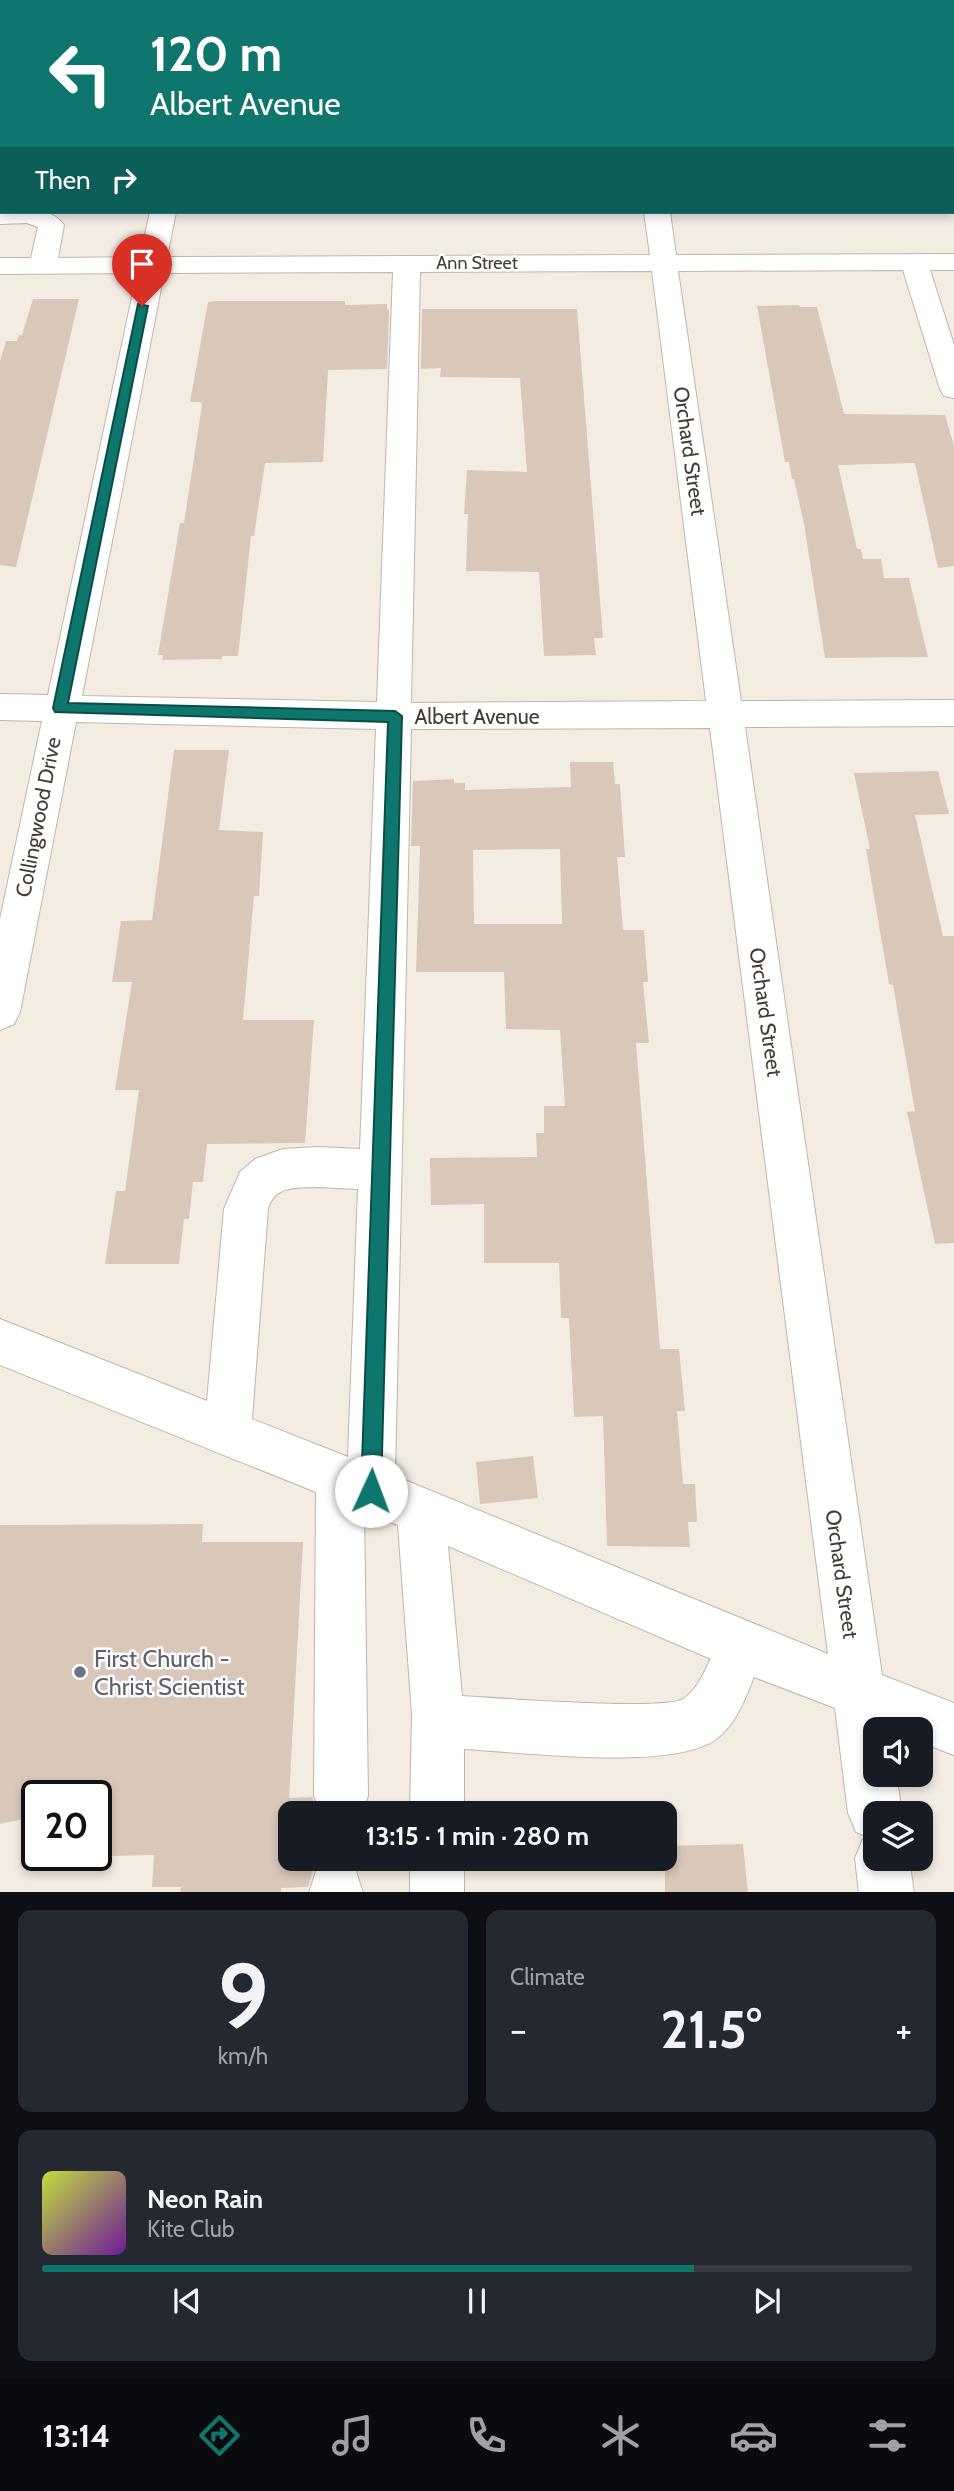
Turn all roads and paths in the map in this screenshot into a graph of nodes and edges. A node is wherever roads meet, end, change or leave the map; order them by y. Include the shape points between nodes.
1 (163, 214) edge
2 (657, 214) edge
3 (0, 216) edge
4 (664, 262) junction
5 (914, 262) junction
6 (954, 262) edge
7 (407, 263) junction
8 (0, 266) edge
9 (43, 266) junction
10 (151, 266) junction
11 (954, 389) edge
12 (0, 707) edge
13 (60, 708) junction
14 (954, 713) edge
15 (395, 716) junction
16 (726, 716) junction
17 (0, 1012) edge
18 (381, 1170) junction
19 (0, 1342) edge
20 (227, 1433) junction
21 (356, 1485) junction
22 (421, 1510) junction
23 (741, 1646) junction
24 (858, 1690) junction
25 (438, 1721) junction
26 (954, 1729) edge
27 (341, 1797) dead end
28 (437, 1801) edge
29 (873, 1801) edge
30 (437, 1871) edge
31 (884, 1871) edge
32 (437, 1892) edge
33 (887, 1892) edge

1 - 10 street, Collingwood Drive
2 - 4 street, Orchard Street
3 - 9 street via 46,219 51,225
4 - 5 street, Ann Street
4 - 7 street, Ann Street
4 - 16 street, Orchard Street
5 - 6 street, Ann Street
5 - 11 street
7 - 10 street, Ann Street
7 - 15 street
8 - 9 street, Ann Street
9 - 10 street, Ann Street
10 - 13 street, Collingwood Drive
12 - 13 street, Albert Avenue
13 - 15 street, Albert Avenue
13 - 17 street, Collingwood Drive
14 - 16 street, Albert Avenue
15 - 16 street, Albert Avenue
15 - 18 street
16 - 24 street, Orchard Street
18 - 20 street via 272,1171 251,1193
18 - 21 street
19 - 20 street
20 - 21 street
21 - 22 street
21 - 27 street
22 - 23 street
22 - 25 street
23 - 24 street
23 - 25 street via 708,1712 692,1725 650,1730
24 - 26 street
24 - 29 street, Orchard Street
25 - 28 street
30 - 32 street
31 - 33 street

